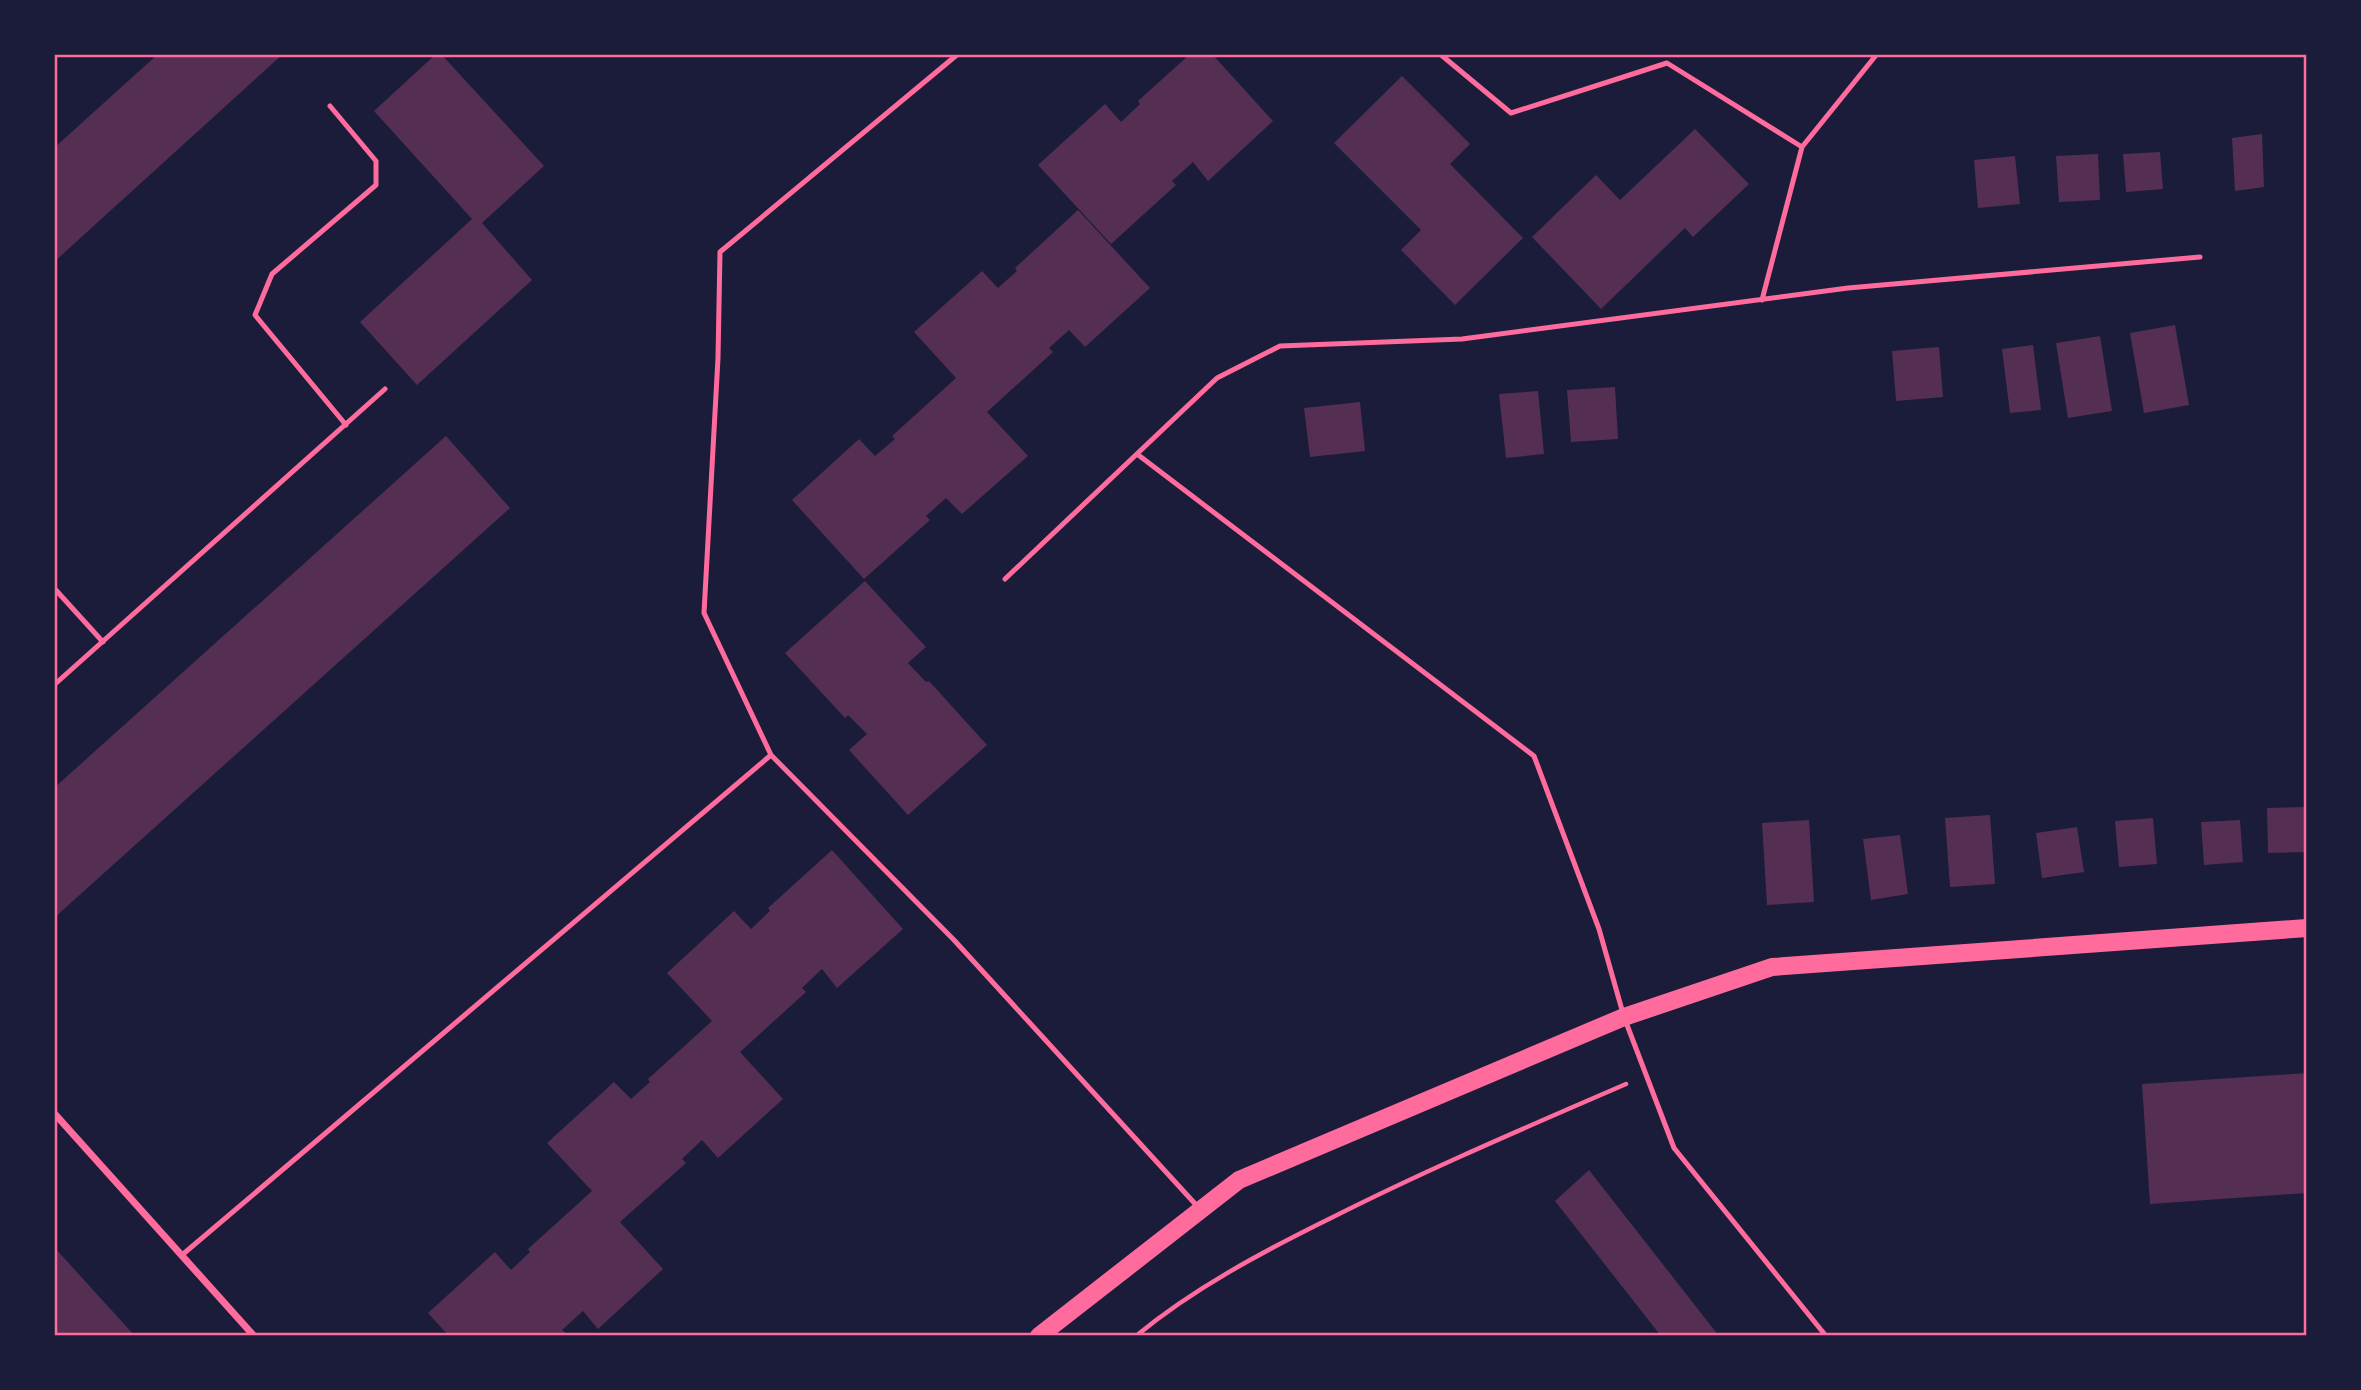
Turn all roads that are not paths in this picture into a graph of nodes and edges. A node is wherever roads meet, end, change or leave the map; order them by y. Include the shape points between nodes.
1 (958, 54) edge
2 (1440, 54) edge
3 (1877, 54) edge
4 (330, 106) dead end
5 (1802, 147) junction
6 (2200, 257) dead end
7 (1762, 300) junction
8 (385, 389) dead end
9 (346, 425) junction
10 (1137, 453) junction
11 (1005, 579) dead end
12 (54, 588) edge
13 (103, 642) junction
14 (54, 685) edge
15 (771, 755) junction
16 (2307, 928) edge
17 (1624, 1017) junction
18 (54, 1113) edge
19 (1200, 1210) junction
20 (182, 1255) junction
21 (254, 1336) edge
22 (1040, 1336) edge
23 (1826, 1336) edge

1 - 15 lane via 720,253 704,613
2 - 5 lane via 1511,113 1667,63
3 - 5 lane
4 - 9 lane via 376,161 376,186 272,274 255,315
5 - 7 lane
6 - 7 lane via 1848,288
7 - 10 lane via 1462,339 1280,346 1217,378
8 - 9 lane
9 - 13 lane
10 - 11 lane
10 - 17 lane via 1534,756 1599,929
12 - 13 lane
13 - 14 lane
15 - 19 lane via 954,940
15 - 20 lane
16 - 17 main road via 1772,967
17 - 19 main road via 1239,1180
17 - 23 lane via 1674,1148
18 - 20 street
19 - 22 main road
20 - 21 street

